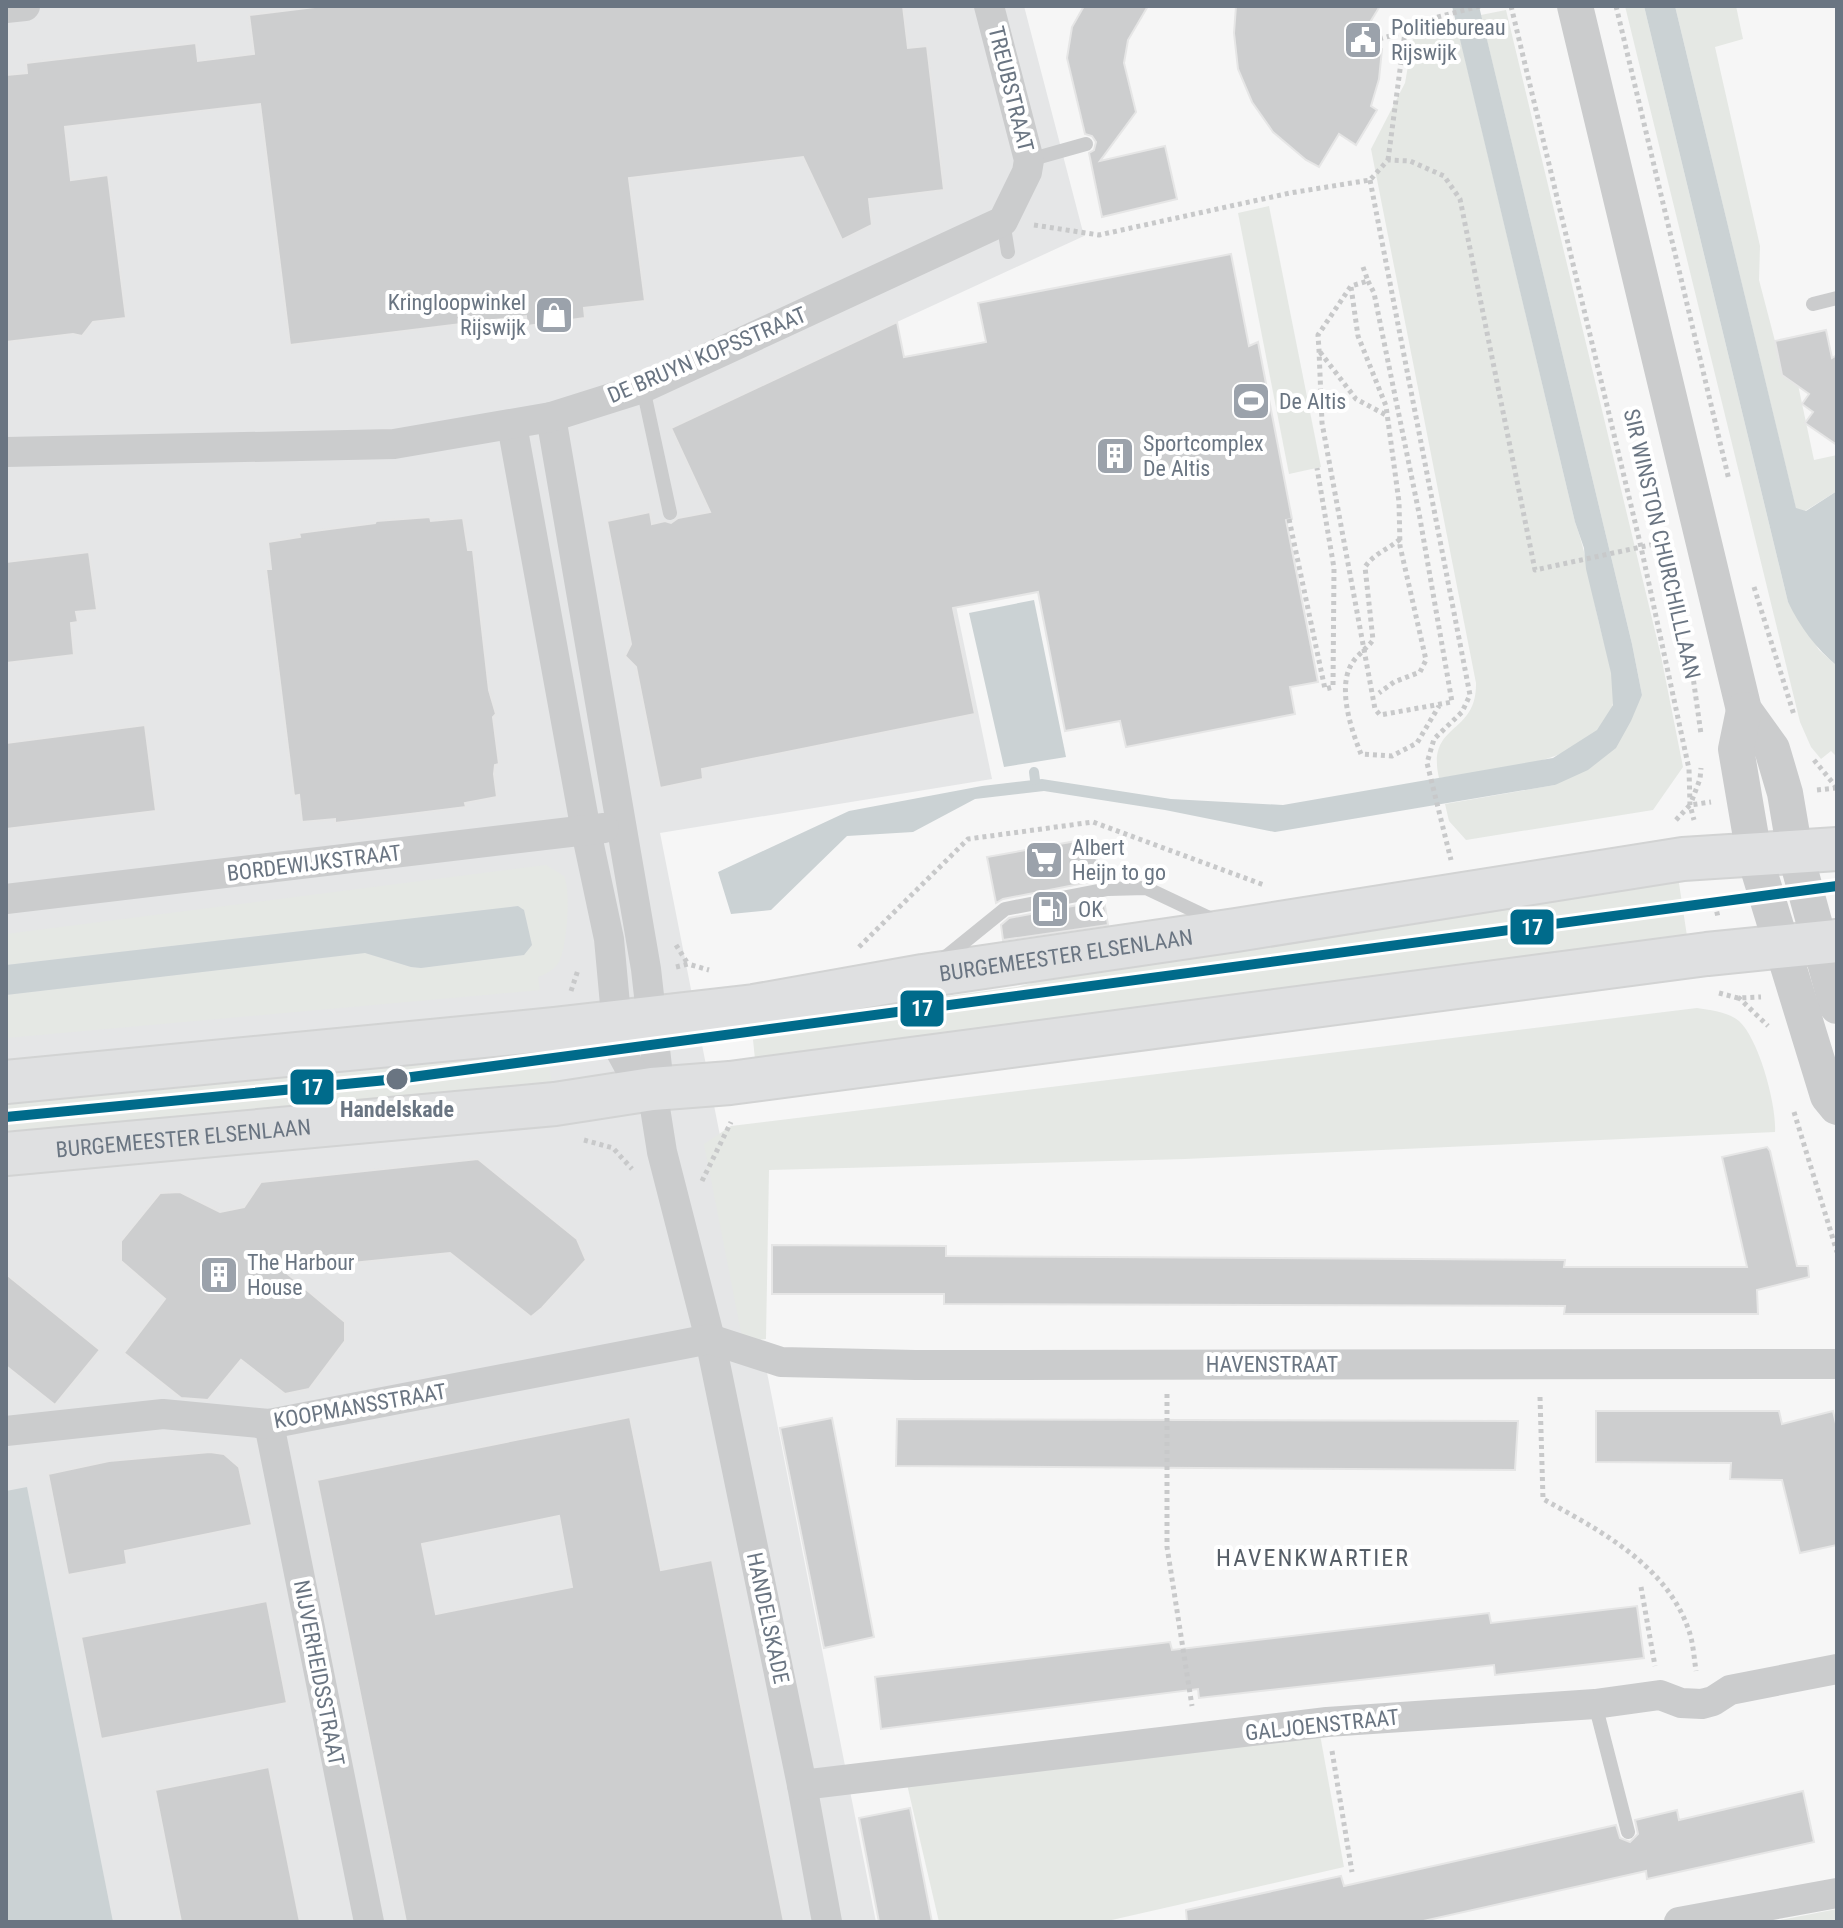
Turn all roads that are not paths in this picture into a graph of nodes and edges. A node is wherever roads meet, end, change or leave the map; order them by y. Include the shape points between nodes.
1 (25, 6) edge
2 (989, 6) edge
3 (1575, 6) edge
4 (6, 8) edge
5 (1086, 144) dead end
6 (1028, 166) junction
7 (1003, 221) junction
8 (1008, 252) dead end
9 (1837, 298) edge
10 (1813, 304) dead end
11 (643, 388) junction
12 (551, 417) junction
13 (512, 425) junction
14 (6, 452) edge
15 (670, 513) dead end
16 (621, 826) junction
17 (586, 831) junction
18 (1837, 849) edge
19 (1774, 854) junction
20 (6, 899) edge
21 (1236, 930) junction
22 (1814, 944) edge
23 (923, 976) junction
24 (1837, 1006) edge
25 (634, 1020) junction
26 (6, 1082) edge
27 (652, 1089) junction
28 (1837, 1107) edge
29 (6, 1154) edge
30 (710, 1339) junction
31 (1837, 1364) edge
32 (269, 1424) junction
33 (6, 1431) edge
34 (1837, 1669) edge
35 (1595, 1704) junction
36 (802, 1785) junction
37 (1628, 1832) dead end
38 (1837, 1893) edge
39 (369, 1922) edge
40 (827, 1922) edge
41 (1679, 1922) edge

1 - 4 street
2 - 6 street, TREUBSTRAAT
3 - 19 street, SIR WINSTON CHURCHILLLAAN via 1744,710 1736,749
5 - 6 lane
6 - 7 street
7 - 8 lane
7 - 11 street, DE BRUYN KOPSSTRAAT
9 - 10 lane
11 - 12 street, DE BRUYN KOPSSTRAAT
11 - 15 lane
12 - 13 street, DE BRUYN KOPSSTRAAT
12 - 16 street, HANDELSKADE
13 - 14 street, DE BRUYN KOPSSTRAAT via 394,444
13 - 17 street, HANDELSKADE
16 - 17 street, BORDEWIJKSTRAAT
16 - 25 street, HANDELSKADE
17 - 20 street, BORDEWIJKSTRAAT
17 - 25 street, HANDELSKADE via 609,939
18 - 19 main road, BURGEMEESTER ELSENLAAN
19 - 21 main road, BURGEMEESTER ELSENLAAN via 1703,857
19 - 22 street, SIR WINSTON CHURCHILLLAAN
21 - 23 main road, BURGEMEESTER ELSENLAAN
21 - 23 lane via 1146,888 1108,889 1005,909
22 - 24 street, SIR WINSTON CHURCHILLLAAN
22 - 27 main road, BURGEMEESTER ELSENLAAN
22 - 28 street, SIR WINSTON CHURCHILLLAAN via 1828,1096
23 - 25 main road, BURGEMEESTER ELSENLAAN via 754,1006
25 - 26 main road, BURGEMEESTER ELSENLAAN
25 - 27 street, HANDELSKADE via 657,1067
27 - 29 main road, BURGEMEESTER ELSENLAAN via 555,1104
27 - 30 street, HANDELSKADE via 662,1152
30 - 31 street, HAVENSTRAAT via 781,1362 915,1365
30 - 32 street, KOOPMANSSTRAAT
30 - 36 street, HANDELSKADE
32 - 33 street, KOOPMANSSTRAAT via 163,1414
32 - 39 street, NIJVERHEIDSSTRAAT
34 - 35 street, GALJOENSTRAAT via 1730,1690 1702,1704 1660,1695
35 - 36 street, GALJOENSTRAAT via 1327,1722
35 - 37 lane
36 - 40 street, HANDELSKADE
38 - 41 street

